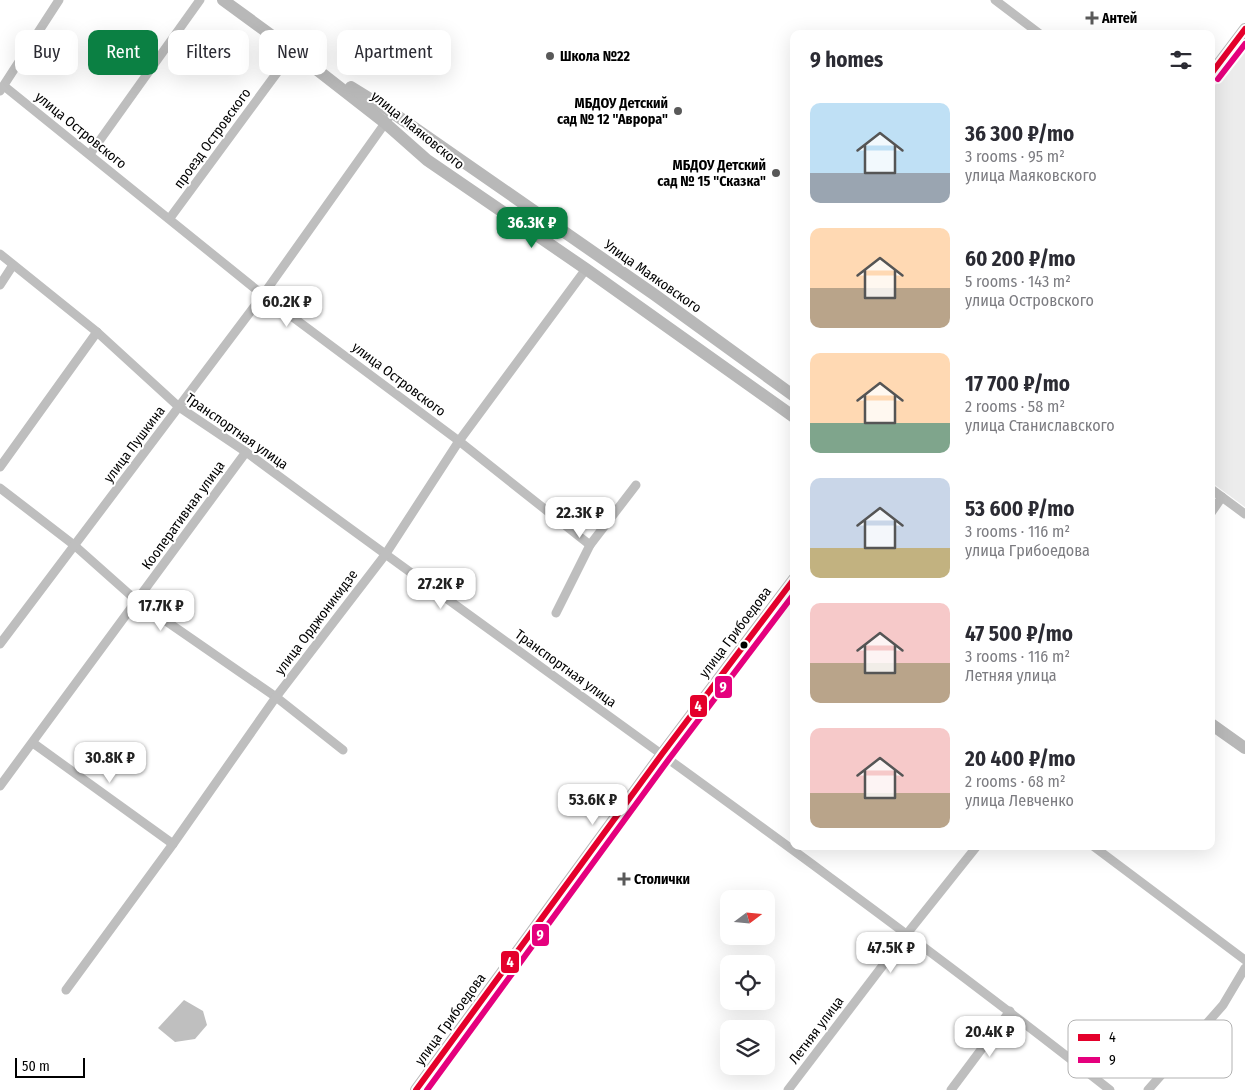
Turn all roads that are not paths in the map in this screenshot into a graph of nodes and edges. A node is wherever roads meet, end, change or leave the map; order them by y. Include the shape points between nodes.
1 (59, 0) edge
2 (200, 0) edge
3 (223, 0) edge
4 (995, 0) edge
5 (1245, 29) edge
6 (266, 30) edge
7 (1035, 30) edge
8 (1215, 69) edge
9 (327, 74) edge
10 (276, 75) edge
11 (2, 88) edge
12 (389, 118) junction
13 (90, 154) junction
14 (170, 218) junction
15 (0, 254) edge
16 (13, 265) junction
17 (586, 269) junction
18 (0, 284) edge
19 (263, 294) junction
20 (97, 332) junction
21 (790, 393) edge
22 (178, 407) junction
23 (790, 414) edge
24 (459, 441) junction
25 (246, 452) junction
26 (0, 467) edge
27 (636, 485) dead end
28 (0, 488) edge
29 (1215, 492) edge
30 (1222, 498) junction
31 (1215, 508) edge
32 (1245, 514) edge
33 (74, 545) junction
34 (590, 545) junction
35 (385, 555) junction
36 (790, 584) edge
37 (137, 601) junction
38 (556, 613) dead end
39 (3, 632) edge
40 (0, 644) edge
41 (276, 697) junction
42 (1215, 727) edge
43 (33, 743) junction
44 (1245, 748) edge
45 (342, 750) dead end
46 (662, 754) junction
47 (0, 786) edge
48 (173, 844) junction
49 (790, 849) edge
50 (791, 850) edge
51 (974, 850) edge
52 (1098, 850) edge
53 (906, 935) junction
54 (1245, 960) edge
55 (1245, 968) edge
56 (66, 990) dead end
57 (1010, 1011) junction
58 (1209, 1020) edge
59 (1068, 1057) edge
60 (1095, 1078) edge
61 (1158, 1078) edge
62 (417, 1090) edge
63 (788, 1090) edge
64 (951, 1090) edge
65 (1110, 1090) edge
66 (1148, 1090) edge

1 - 11 street
2 - 13 street
3 - 6 street, улица Маяковского
4 - 7 street
5 - 8 street
9 - 12 street, улица Маяковского
10 - 14 street, проезд Островского
11 - 13 street, улица Островского
12 - 17 street, улица Маяковского via 426,160
12 - 19 street, улица Пушкина
12 - 21 street, Улица Маяковского via 655,295
13 - 14 street, улица Островского
14 - 19 street, улица Островского
15 - 16 street, Транспортная улица
16 - 18 street
16 - 20 street, Транспортная улица
17 - 23 street, улица Маяковского
17 - 24 street, улица Орджоникидзе
19 - 22 street, улица Пушкина
19 - 24 street, улица Островского
20 - 22 street, Транспортная улица
20 - 26 street
22 - 25 street, Транспортная улица
22 - 33 street, улица Пушкина
24 - 34 street, улица Островского
24 - 35 street, улица Орджоникидзе
25 - 35 street, Транспортная улица
25 - 37 street, Кооперативная улица
27 - 34 street
28 - 33 street
29 - 30 street
30 - 31 street
30 - 32 street
33 - 37 street
33 - 39 street, улица Пушкина
34 - 38 street
35 - 41 street, улица Орджоникидзе
35 - 46 street, Транспортная улица
36 - 46 street, улица Грибоедова
37 - 41 street
37 - 43 street, Кооперативная улица
39 - 40 street, улица Пушкина
41 - 45 street
41 - 48 street, улица Орджоникидзе
42 - 44 street
43 - 47 street, Кооперативная улица
43 - 48 street
46 - 49 street, Транспортная улица
46 - 62 street, улица Грибоедова
48 - 56 street, улица Орджоникидзе
50 - 53 street, Транспортная улица
51 - 53 street, Летняя улица
52 - 54 street
53 - 57 street, Транспортная улица
53 - 63 street, Летняя улица
55 - 58 street
57 - 59 street, Транспортная улица
57 - 64 street
60 - 65 street, Транспортная улица
61 - 66 street

